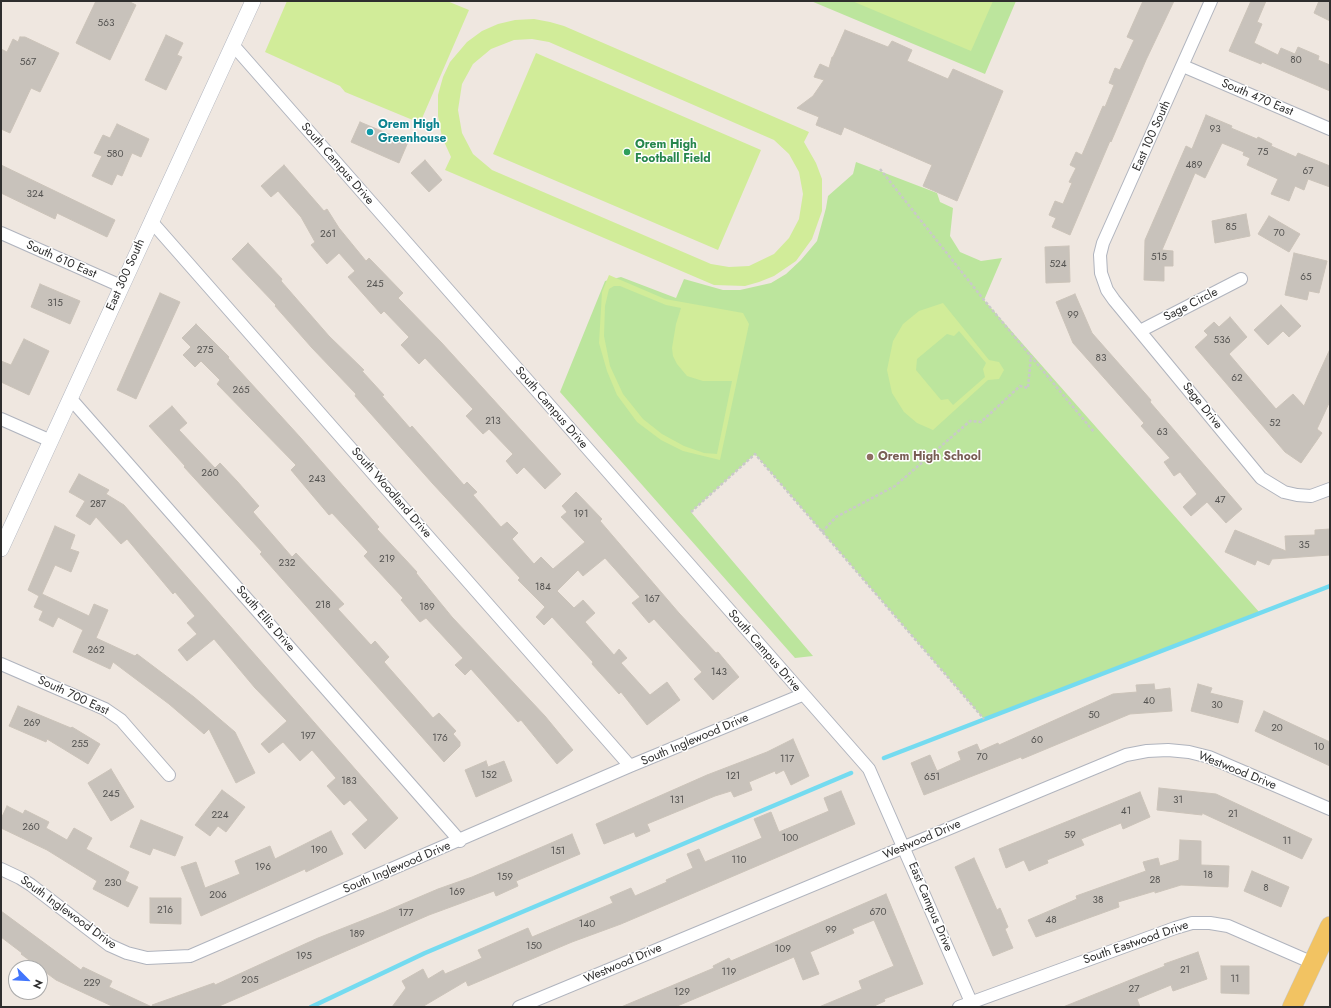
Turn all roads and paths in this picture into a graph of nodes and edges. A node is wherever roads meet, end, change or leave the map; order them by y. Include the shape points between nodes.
1 (253, 1) edge
2 (1211, 1) edge
3 (233, 45) junction
4 (1183, 66) junction
5 (1330, 129) edge
6 (880, 169) dead end
7 (151, 221) junction
8 (1, 232) edge
9 (1101, 273) joint
10 (1241, 279) dead end
11 (121, 286) junction
12 (1140, 331) junction
13 (1031, 354) junction
14 (70, 398) junction
15 (1, 419) edge
16 (1094, 432) dead end
17 (51, 441) junction
18 (1330, 490) edge
19 (691, 512) dead end
20 (822, 532) junction
21 (1, 549) edge
22 (1, 664) edge
23 (802, 695) junction
24 (984, 719) dead end
25 (630, 766) junction
26 (869, 769) joint
27 (169, 775) dead end
28 (1330, 809) edge
29 (460, 840) junction
30 (904, 847) junction
31 (1, 869) edge
32 (1330, 926) edge
33 (1313, 963) junction
34 (971, 1002) junction
35 (519, 1007) edge
36 (959, 1007) edge
37 (1292, 1007) edge

1 - 3 street, East 300 South
2 - 4 street, East 100 South
3 - 7 street, East 300 South
3 - 23 street, South Campus Drive
4 - 5 street, South 470 East
4 - 9 street, East 100 South via 1103,244 1100,255
6 - 13 path via 984,300
7 - 11 street, East 300 South
7 - 25 street, South Woodland Drive
8 - 11 street, South 610 East
9 - 12 street, Sage Drive via 1107,290
10 - 12 street, Sage Circle
11 - 14 street, East 300 South
12 - 18 street, Sage Drive via 1261,478 1284,492 1297,495 1311,496
13 - 16 path
13 - 20 path via 1028,388 1020,386 981,422 970,421 895,486 836,517
14 - 17 street, East 300 South
14 - 29 street, South Ellis Drive
15 - 17 street
17 - 21 street, East 300 South
19 - 20 path via 755,454
20 - 24 path
22 - 27 street, South 700 East via 105,709 121,720
23 - 25 street, South Inglewood Drive
23 - 26 street, South Campus Drive
25 - 29 street, South Inglewood Drive
26 - 30 street, East Campus Drive
28 - 30 street, Westwood Drive via 1209,757 1189,752 1147,751 1126,755
29 - 31 street, South Inglewood Drive via 190,956 160,958 127,953 109,945 39,891
30 - 34 street, East Campus Drive
30 - 35 street, Westwood Drive
32 - 33 main road
33 - 34 street, South Eastwood Drive via 1228,926 1192,923
33 - 37 main road
34 - 36 street, South Eastwood Drive

